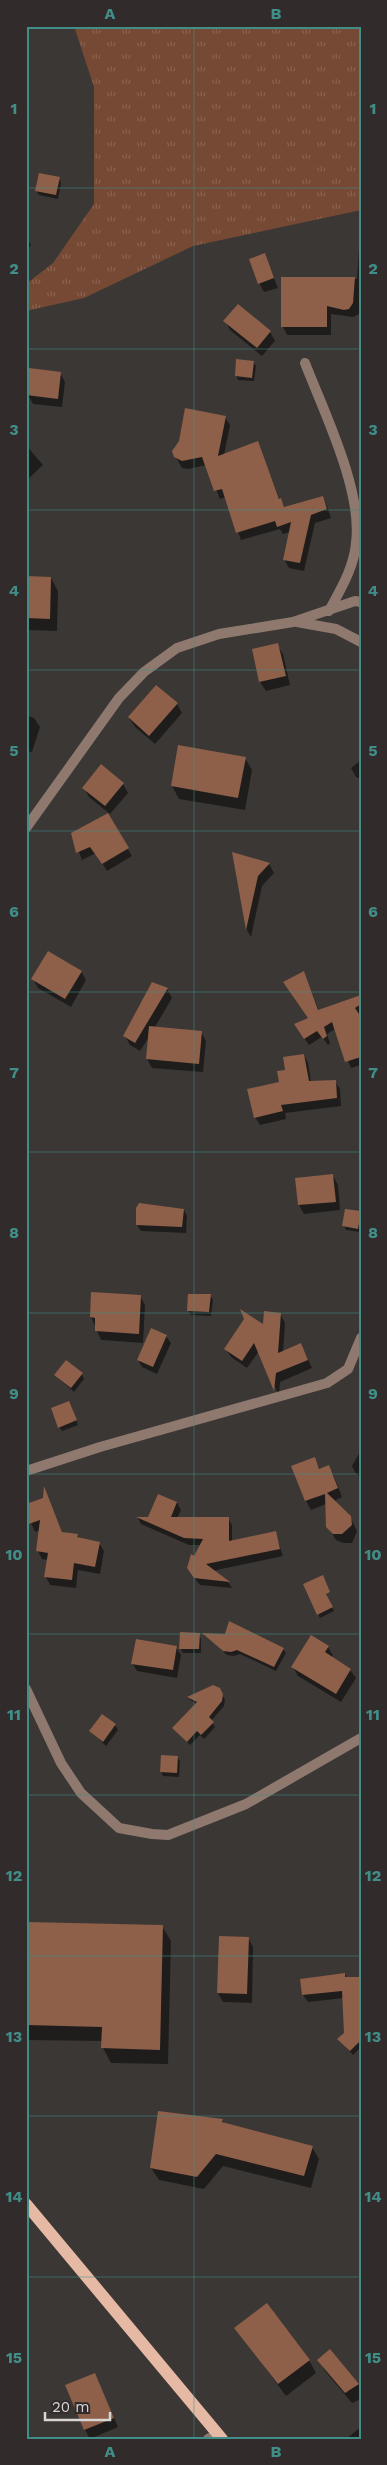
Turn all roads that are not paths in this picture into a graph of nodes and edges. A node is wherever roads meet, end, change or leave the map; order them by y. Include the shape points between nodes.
1 (305, 363) dead end
2 (361, 602) edge
3 (329, 611) junction
4 (293, 622) junction
5 (361, 642) edge
6 (26, 828) edge
7 (361, 1338) edge
8 (26, 1471) edge
9 (26, 1689) edge
10 (361, 1738) edge
11 (26, 2204) edge
12 (216, 2437) edge

1 - 3 street via 355,504 356,543 350,568
2 - 3 street
3 - 4 street
4 - 5 street via 336,629
4 - 6 street via 219,634 177,648 144,672 119,698
7 - 8 street via 348,1369 327,1383
9 - 10 street via 62,1763 81,1793 119,1828 152,1834 168,1834 246,1804
11 - 12 main road

